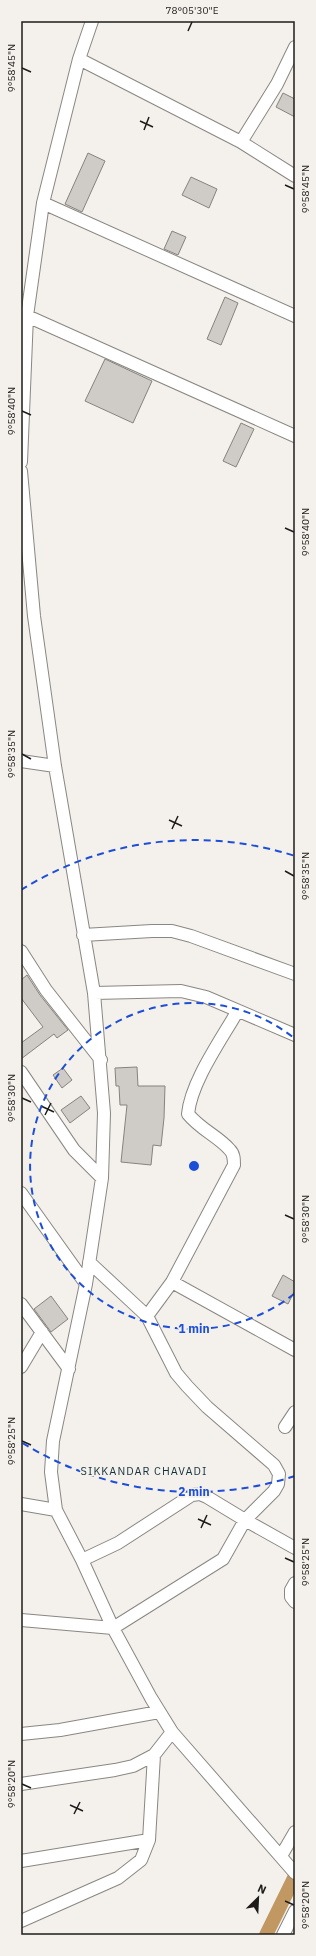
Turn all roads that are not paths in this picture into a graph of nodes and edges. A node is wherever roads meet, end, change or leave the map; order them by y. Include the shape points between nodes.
1 (92, 21) edge
2 (295, 47) edge
3 (79, 59) junction
4 (241, 142) junction
5 (295, 176) edge
6 (43, 203) junction
7 (27, 316) junction
8 (295, 316) edge
9 (22, 402) edge
10 (295, 436) edge
11 (21, 462) edge
12 (21, 471) edge
13 (22, 511) edge
14 (26, 599) edge
15 (21, 761) edge
16 (55, 766) junction
17 (83, 935) junction
18 (21, 952) edge
19 (295, 974) edge
20 (94, 992) junction
21 (237, 1012) junction
22 (295, 1035) edge
23 (100, 1060) junction
24 (21, 1072) edge
25 (102, 1178) junction
26 (21, 1193) edge
27 (89, 1262) junction
28 (172, 1282) junction
29 (86, 1284) junction
30 (21, 1304) edge
31 (147, 1316) junction
32 (42, 1332) junction
33 (295, 1350) edge
34 (21, 1367) edge
35 (69, 1369) junction
36 (295, 1412) edge
37 (285, 1428) dead end
38 (21, 1504) edge
39 (56, 1510) junction
40 (245, 1520) junction
41 (295, 1548) edge
42 (82, 1560) junction
43 (295, 1583) edge
44 (295, 1602) edge
45 (21, 1620) edge
46 (113, 1628) junction
47 (159, 1712) junction
48 (172, 1732) junction
49 (21, 1734) edge
50 (154, 1755) junction
51 (21, 1784) edge
52 (295, 1832) edge
53 (149, 1840) junction
54 (281, 1857) junction
55 (21, 1861) edge
56 (295, 1873) edge
57 (295, 1911) edge
58 (21, 1921) edge
59 (283, 1935) edge

1 - 3 street
2 - 4 street via 277,84
3 - 4 street
3 - 6 street
4 - 5 street
6 - 7 street
6 - 8 street
7 - 9 street
7 - 10 street
9 - 11 street
12 - 13 street
13 - 14 street
14 - 16 street
15 - 16 street
16 - 17 street
17 - 19 street via 172,931
17 - 20 street
18 - 23 street via 46,990
20 - 21 street via 181,991 206,997
20 - 23 street
21 - 22 street
21 - 28 street via 196,1085 189,1100 188,1114 197,1125 231,1150 234,1165
23 - 25 street via 104,1113
24 - 25 street via 74,1150
25 - 27 street
26 - 29 street
27 - 29 street
27 - 31 street
28 - 31 street
28 - 33 street
29 - 35 street
30 - 32 street
31 - 40 street via 176,1372 187,1386 207,1407 274,1465 279,1474 274,1491
32 - 34 street
32 - 35 street
35 - 39 street via 53,1441 51,1472
36 - 37 street
38 - 39 street
39 - 42 street
40 - 41 street
40 - 42 street via 207,1496 192,1495 118,1544
40 - 46 street via 223,1559
42 - 46 street
43 - 44 street via 291,1590 291,1597
45 - 46 street
46 - 47 street
47 - 48 street
47 - 49 street via 60,1730
48 - 50 street
48 - 54 street
50 - 51 street via 133,1766 115,1770
50 - 53 street
52 - 54 street
53 - 55 street
53 - 58 street via 141,1860 118,1878
54 - 56 street
57 - 59 street

